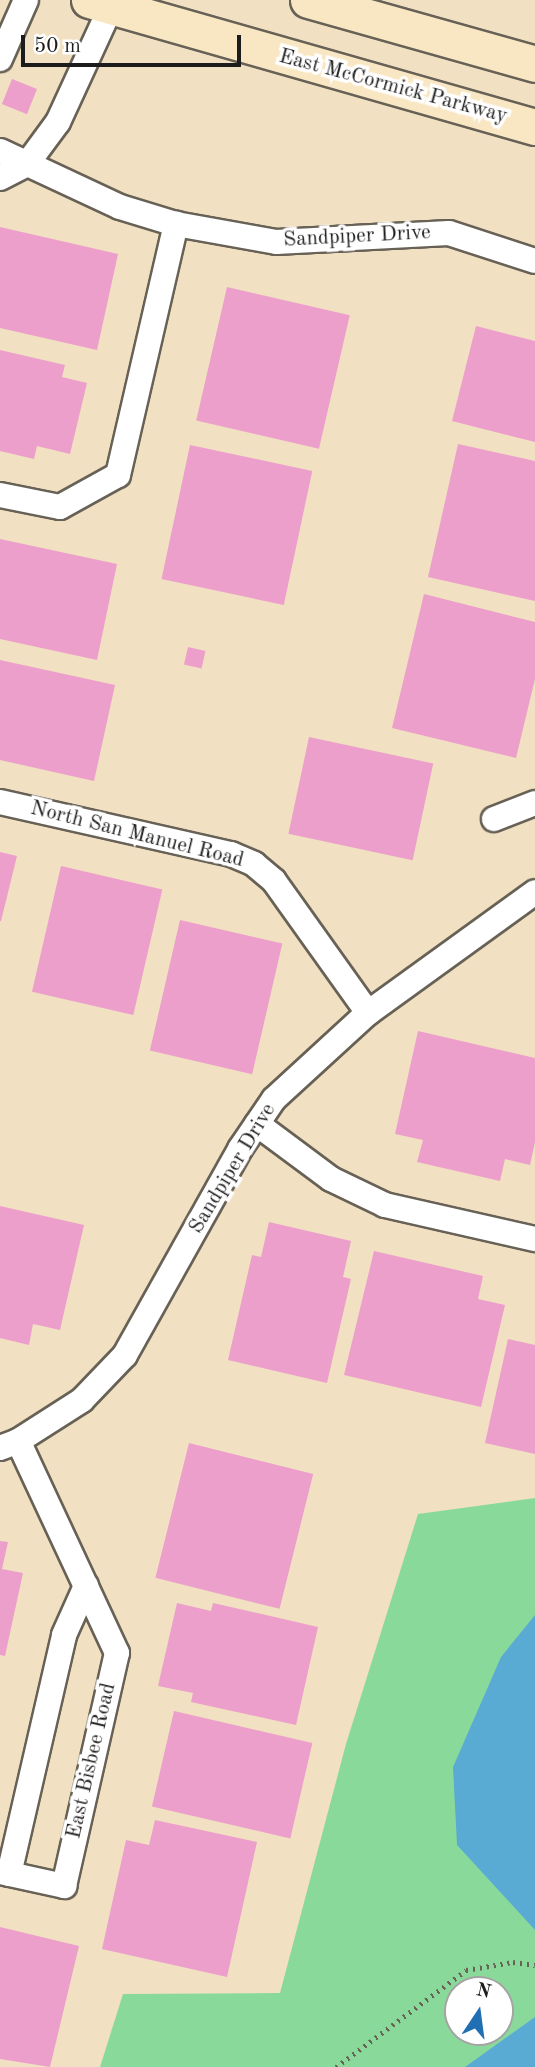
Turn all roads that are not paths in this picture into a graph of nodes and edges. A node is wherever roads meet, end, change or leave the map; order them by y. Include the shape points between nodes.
1 (26, 0) edge
2 (308, 0) edge
3 (104, 3) edge
4 (0, 59) edge
5 (535, 64) edge
6 (535, 127) edge
7 (0, 151) edge
8 (27, 164) junction
9 (0, 178) edge
10 (176, 224) junction
11 (535, 261) edge
12 (0, 495) edge
13 (0, 802) edge
14 (535, 803) edge
15 (494, 819) dead end
16 (535, 892) edge
17 (368, 1013) junction
18 (257, 1124) junction
19 (535, 1239) edge
20 (9, 1445) edge
21 (86, 1586) junction
22 (5, 1873) edge

1 - 4 street
2 - 5 main road
3 - 6 main road, East McCormick Parkway
3 - 8 street via 60,120
7 - 8 street, Sandpiper Drive
8 - 9 street
8 - 10 street, Sandpiper Drive via 120,207
10 - 11 street, Sandpiper Drive via 276,242 449,233
10 - 12 street via 118,475 60,507
13 - 17 street, North San Manuel Road via 231,854 254,864 274,881
14 - 15 street
16 - 17 street, Sandpiper Drive
17 - 18 street, Sandpiper Drive via 274,1099
18 - 19 street via 331,1179 385,1205
18 - 20 street, Sandpiper Drive via 125,1355 82,1400
20 - 21 street, East Bisbee Road
21 - 22 street, East Bisbee Road via 64,1635
21 - 22 street, East Bisbee Road via 117,1653 64,1886

